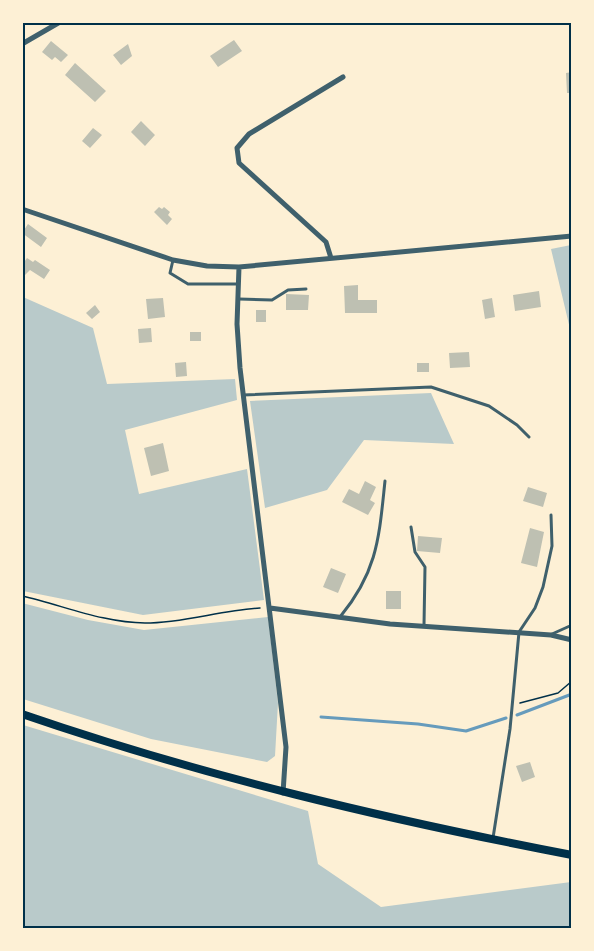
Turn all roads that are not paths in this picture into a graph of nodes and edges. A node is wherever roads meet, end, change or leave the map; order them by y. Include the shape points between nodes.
1 (60, 22) edge
2 (22, 44) edge
3 (343, 77) dead end
4 (22, 208) edge
5 (572, 236) edge
6 (331, 258) junction
7 (173, 260) junction
8 (239, 267) junction
9 (238, 284) junction
10 (306, 289) dead end
11 (237, 298) junction
12 (243, 395) junction
13 (529, 437) dead end
14 (385, 481) dead end
15 (551, 515) dead end
16 (411, 527) dead end
17 (270, 608) junction
18 (339, 618) junction
19 (572, 625) edge
20 (424, 627) junction
21 (519, 632) junction
22 (551, 635) junction
23 (572, 640) edge
24 (22, 714) edge
25 (283, 793) junction
26 (493, 840) junction
27 (572, 855) edge

1 - 2 street
3 - 6 street via 249,134 237,148 239,164 326,243
4 - 7 street
5 - 6 street
6 - 8 street
7 - 8 street
7 - 9 lane via 170,273 188,284
8 - 9 street
9 - 11 street
10 - 11 lane via 288,290 272,300
11 - 12 street
12 - 13 lane via 430,387 489,406
12 - 17 street
14 - 18 lane via 375,559 357,597
15 - 21 lane via 552,546 543,587
16 - 20 lane via 415,552 425,567
17 - 18 street
17 - 25 street via 286,747
18 - 20 street
19 - 22 lane
20 - 21 street
21 - 22 street
21 - 26 lane via 510,729
22 - 23 street
24 - 25 main road via 186,767
25 - 26 main road
26 - 27 main road

